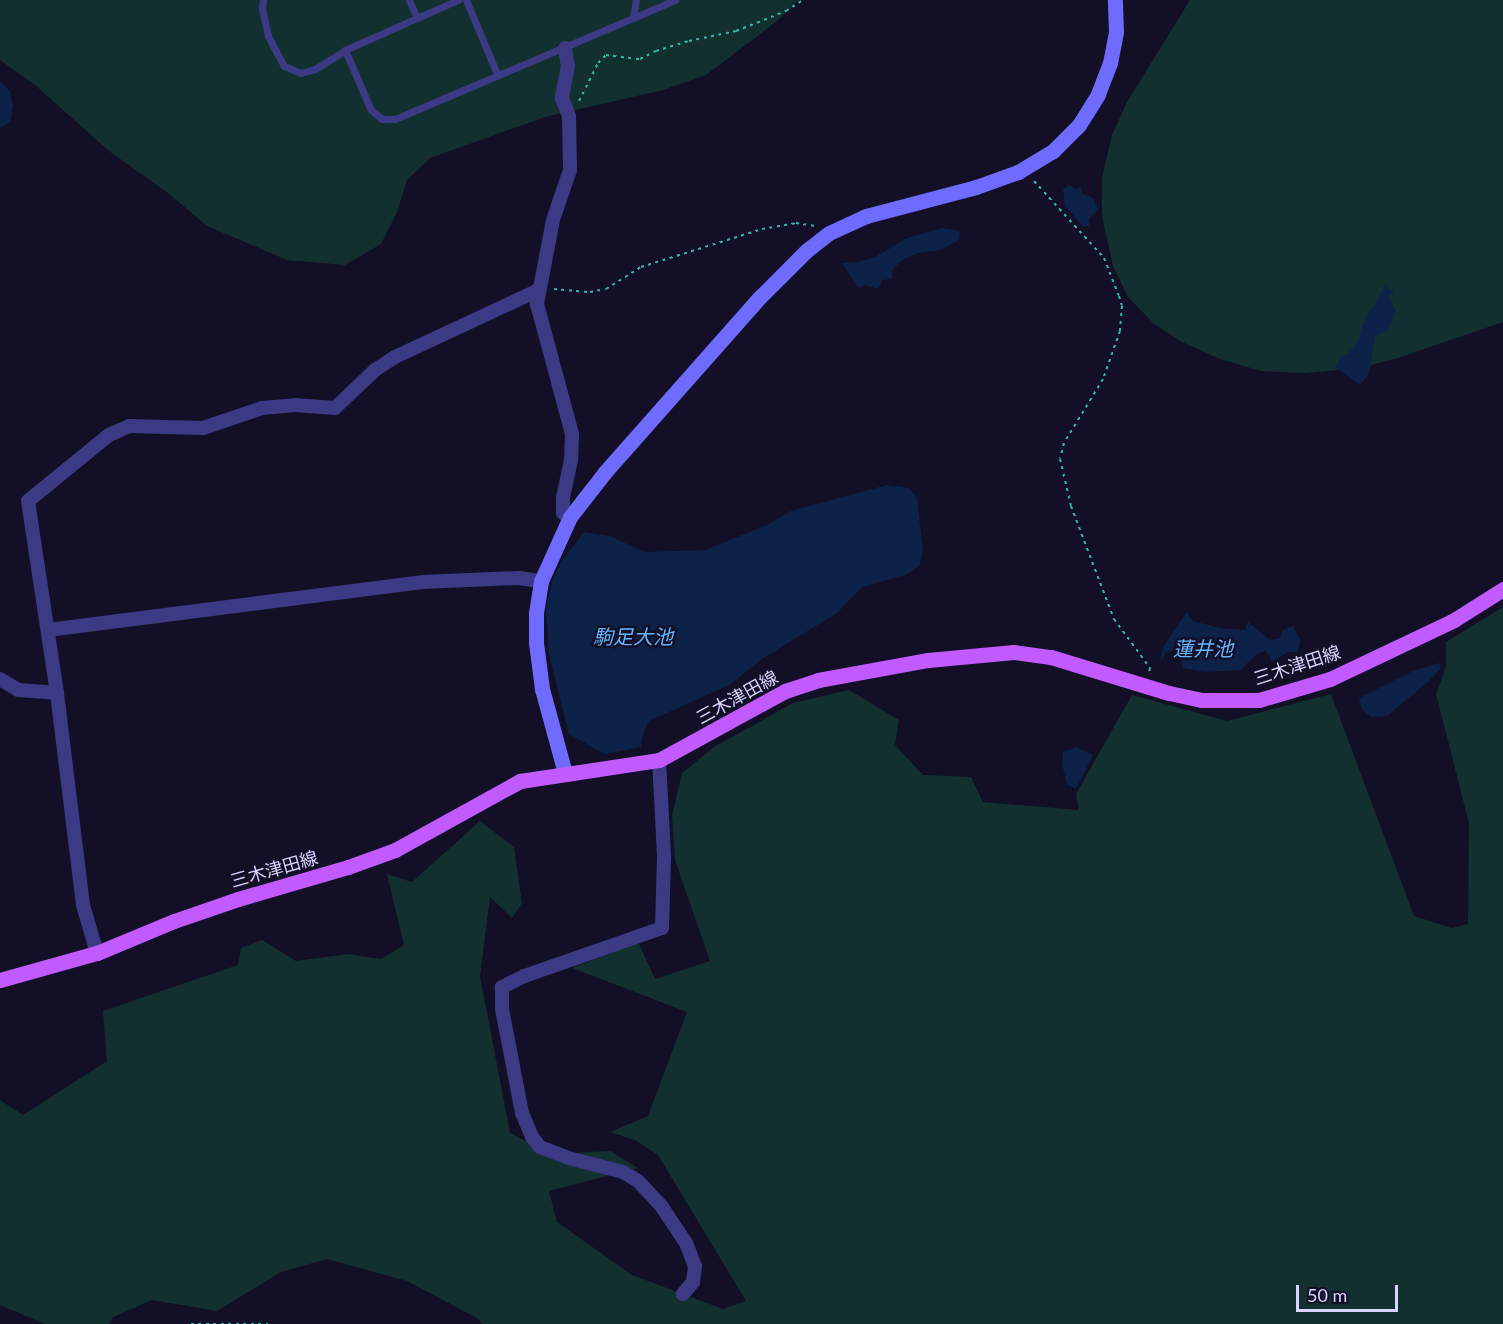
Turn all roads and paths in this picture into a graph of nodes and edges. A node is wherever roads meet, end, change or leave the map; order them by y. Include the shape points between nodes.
1 (263, 0) edge
2 (409, 0) edge
3 (458, 0) edge
4 (466, 0) edge
5 (636, 0) edge
6 (675, 0) edge
7 (803, 0) edge
8 (1115, 0) edge
9 (417, 18) junction
10 (633, 18) junction
11 (565, 48) junction
12 (345, 50) junction
13 (498, 76) junction
14 (569, 116) junction
15 (1018, 172) junction
16 (829, 233) junction
17 (539, 290) junction
18 (570, 517) junction
19 (541, 581) junction
20 (1503, 589) edge
21 (48, 630) junction
22 (0, 679) edge
23 (1147, 687) junction
24 (57, 693) junction
25 (659, 760) junction
26 (565, 773) junction
27 (97, 953) junction
28 (0, 980) edge
29 (683, 1294) dead end
30 (191, 1324) edge
31 (268, 1324) edge

1 - 12 lane via 268,36 284,66 301,73
2 - 9 lane
3 - 9 lane
4 - 13 lane
5 - 10 lane
6 - 10 lane
7 - 14 path via 736,31 689,41 640,59 606,55
8 - 15 street via 1116,32 1098,94 1079,125 1053,151
9 - 12 lane
10 - 11 lane
11 - 13 lane
11 - 14 street via 568,66 562,98
12 - 13 lane via 371,110 382,119 395,119
14 - 17 street via 570,170 553,220
15 - 16 street via 866,216
15 - 23 path via 1036,183 1104,258 1119,296 1120,332 1102,379 1064,442 1060,459 1071,506 1114,619 1150,668
16 - 17 path via 806,223 762,229 642,267 606,289
16 - 18 street via 759,298
17 - 18 street via 537,304 572,434 563,497 563,513
17 - 21 street via 394,357 335,408 262,408 203,428 148,424 129,426 110,435 28,501
18 - 19 street
19 - 21 street via 519,578 422,582
19 - 26 street via 536,643 543,689
20 - 23 main road, 三木津田線 via 1454,620 1329,679 1293,691 1259,700 1230,701 1202,700
21 - 24 street
22 - 24 street via 18,690
23 - 25 main road, 三木津田線 via 1051,657 1014,652 928,660 818,680 785,691
24 - 27 street via 82,905
25 - 26 main road, 三木津田線
25 - 29 street via 664,856 662,928 502,987 502,1009 522,1113 532,1137 540,1147 602,1165 638,1181 662,1207 686,1243 695,1266 693,1282
26 - 27 main road, 三木津田線 via 520,781 395,850 185,917
27 - 28 main road, 三木津田線
30 - 31 path

